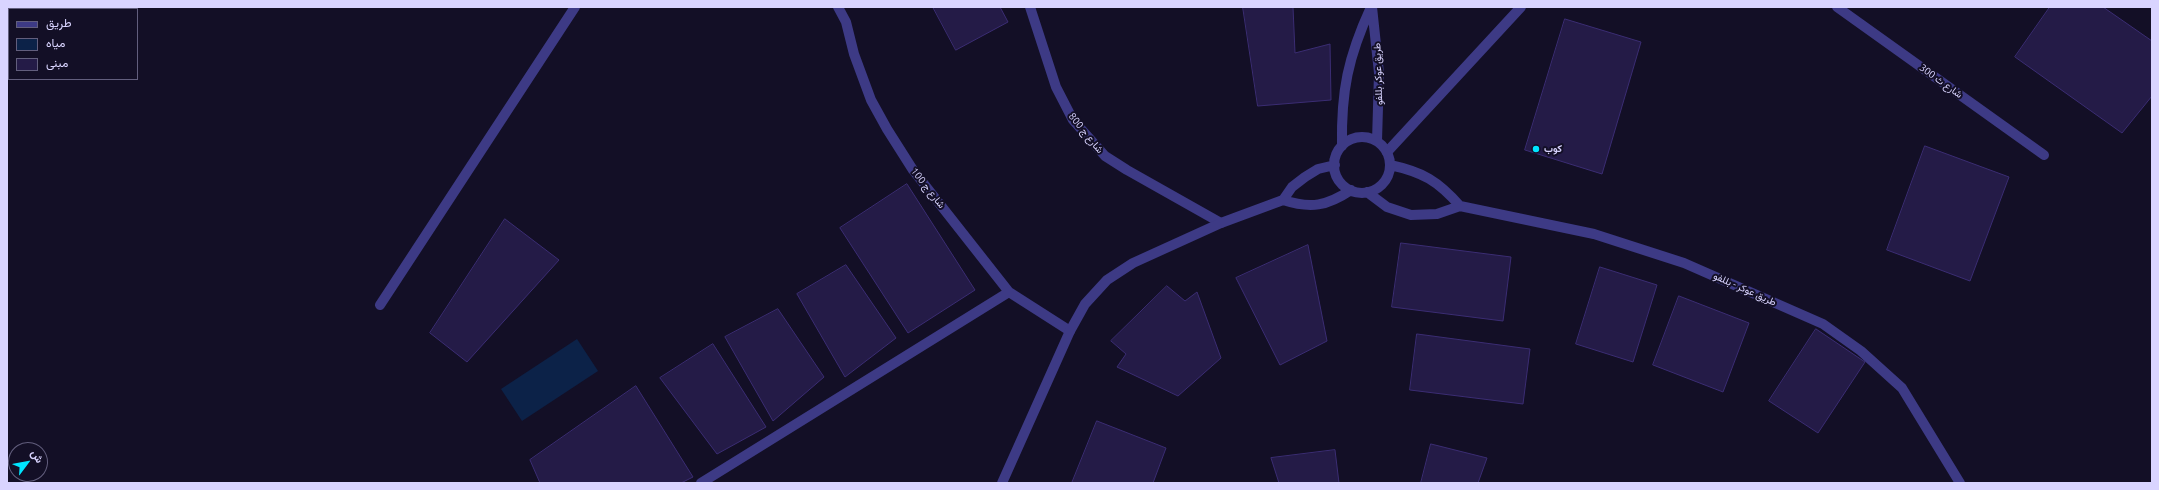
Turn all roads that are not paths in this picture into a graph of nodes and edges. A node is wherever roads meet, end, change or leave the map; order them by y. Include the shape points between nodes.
1 (575, 7) edge
2 (838, 7) edge
3 (1030, 7) edge
4 (1372, 7) edge
5 (1521, 7) edge
6 (1837, 7) edge
7 (1377, 141) junction
8 (1342, 146) junction
9 (1387, 152) junction
10 (2044, 155) dead end
11 (1335, 165) junction
12 (1390, 165) junction
13 (1352, 190) junction
14 (1367, 192) junction
15 (1283, 200) junction
16 (1460, 206) junction
17 (1221, 223) junction
18 (1009, 292) junction
19 (380, 305) dead end
20 (1070, 331) junction
21 (701, 483) edge
22 (1002, 483) edge
23 (1960, 483) edge

1 - 19 street
2 - 18 street, شارع ج 100 via 846,22 854,54 871,100 886,129 913,170
3 - 17 street, شارع ج 800 via 1056,87 1073,120 1105,156
4 - 7 street, طريق عوكر بللفو via 1379,73
4 - 8 street, طريق عوكر بللفو via 1357,37 1346,73 1341,109
5 - 9 street
6 - 10 street, شارع ث 300
7 - 8 street via 1365,137 1352,138
7 - 9 street
8 - 11 street via 1336,155
9 - 12 street
11 - 13 street via 1336,176 1343,185
11 - 15 street via 1318,169 1305,177 1292,187
12 - 14 street via 1387,178 1378,188
12 - 16 street via 1411,169 1430,177
13 - 14 street
13 - 15 street via 1336,200 1319,205 1300,206
14 - 16 street via 1387,207 1411,215 1437,214
15 - 17 street
16 - 23 street, طريق عوكر - بللفو via 1594,234 1684,263 1822,324 1861,351 1902,388
17 - 20 street via 1133,263 1107,280 1085,304
18 - 20 street, شارع ج 100
18 - 21 street
20 - 22 street

